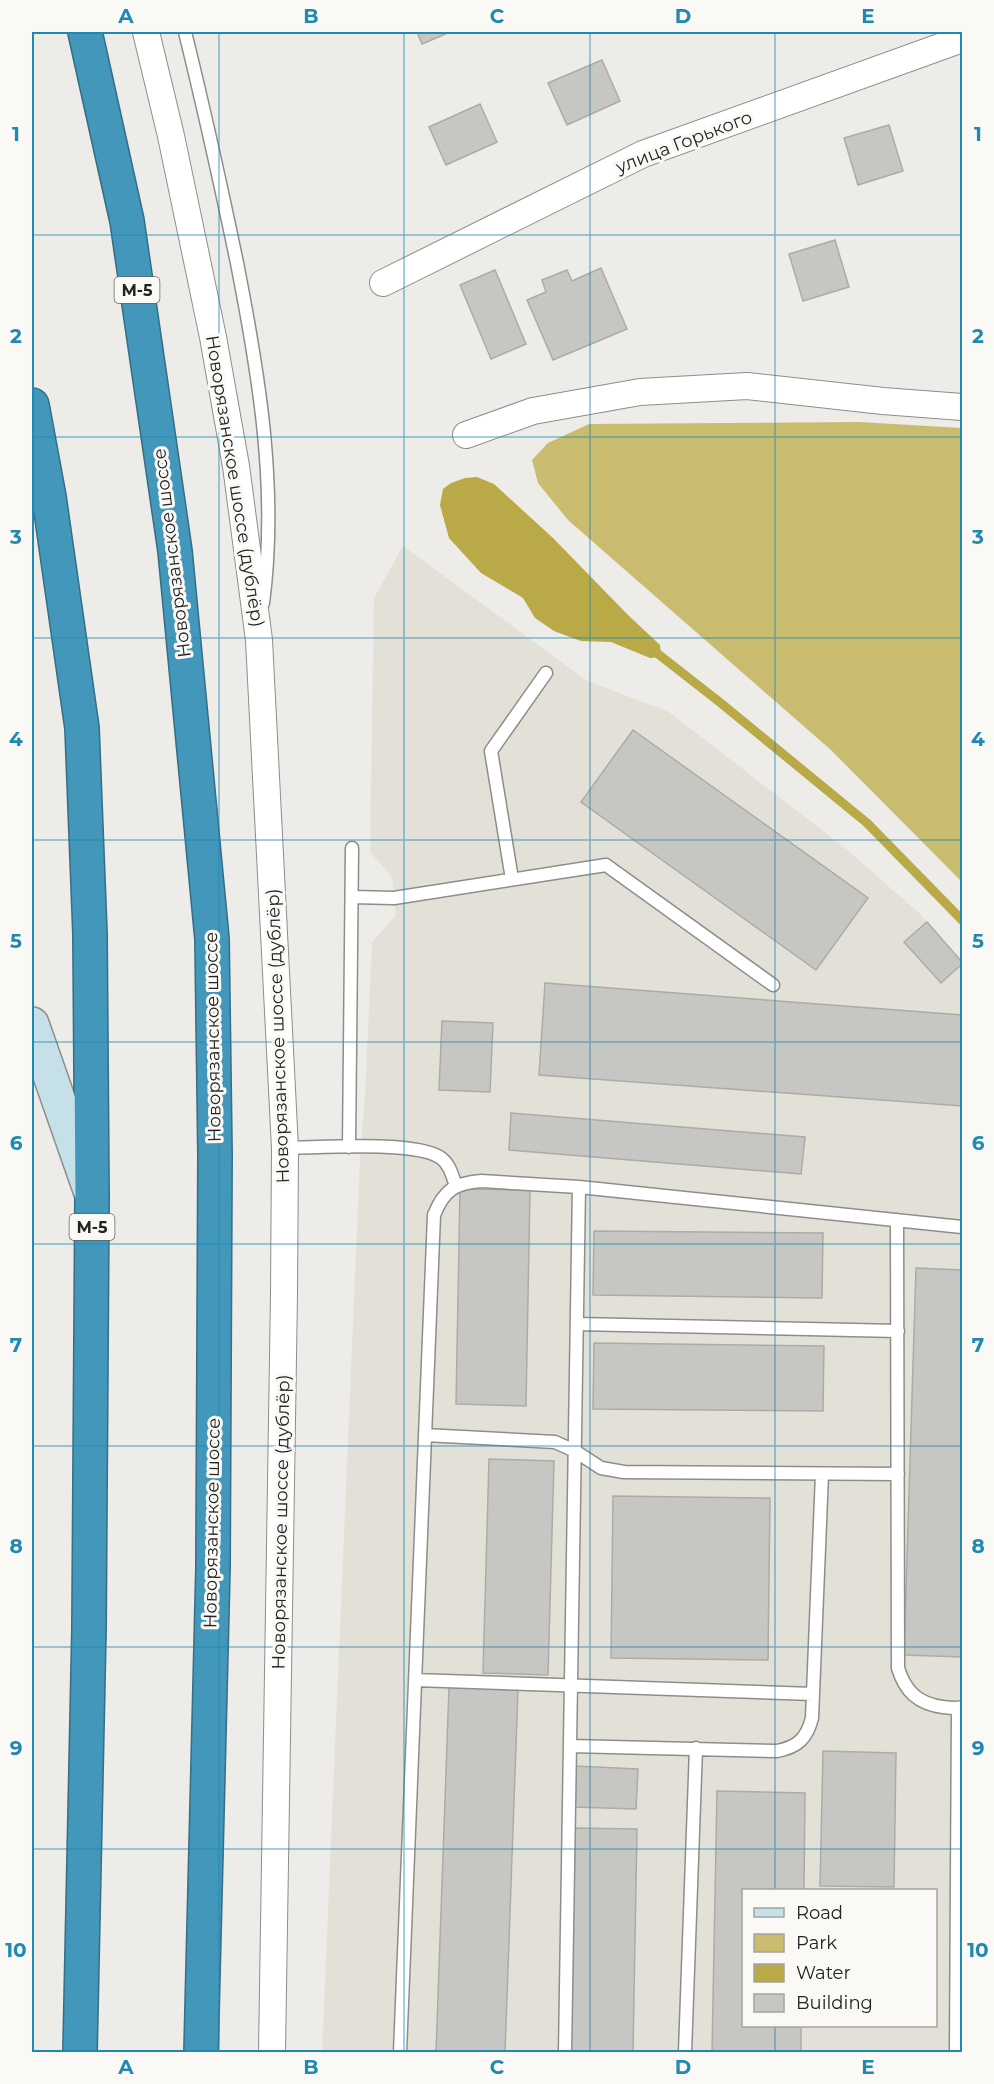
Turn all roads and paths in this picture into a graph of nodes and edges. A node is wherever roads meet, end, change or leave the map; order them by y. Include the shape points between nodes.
1 (85, 32) edge
2 (146, 32) edge
3 (185, 32) edge
4 (963, 39) edge
5 (382, 283) dead end
6 (32, 405) edge
7 (963, 407) edge
8 (466, 435) dead end
9 (259, 640) junction
10 (546, 673) dead end
11 (352, 848) dead end
12 (512, 879) junction
13 (352, 897) junction
14 (773, 985) dead end
15 (32, 1024) edge
16 (349, 1147) junction
17 (285, 1148) junction
18 (456, 1186) junction
19 (579, 1187) junction
20 (92, 1197) junction
21 (897, 1220) junction
22 (963, 1227) edge
23 (577, 1324) junction
24 (898, 1331) junction
25 (425, 1435) junction
26 (575, 1451) junction
27 (822, 1474) junction
28 (898, 1474) junction
29 (415, 1680) junction
30 (571, 1685) junction
31 (813, 1694) junction
32 (960, 1708) edge
33 (570, 1746) junction
34 (696, 1748) junction
35 (81, 2052) edge
36 (201, 2052) edge
37 (272, 2052) edge
38 (400, 2052) edge
39 (565, 2052) edge
40 (685, 2052) edge
41 (956, 2052) edge

1 - 36 highway, Новорязанское шоссе / М-5 via 127,221 173,539 212,939 213,1555
2 - 9 street, Новорязанское шоссе (дублёр) via 213,337 236,466
3 - 9 lane via 216,160 251,335 266,448 269,547
4 - 5 street, улица Горького via 643,154
6 - 20 highway, М-5 via 82,728 90,934
7 - 8 street via 747,386 640,392 533,411
9 - 17 street, Новорязанское шоссе (дублёр)
10 - 12 lane via 491,752
11 - 13 lane
12 - 13 lane via 394,898
12 - 14 lane via 606,865
13 - 16 lane
15 - 20 main road
16 - 17 lane
16 - 18 lane via 428,1151 451,1169
17 - 37 street, Новорязанское шоссе (дублёр)
18 - 19 lane via 481,1181
18 - 25 lane via 441,1198 434,1215
19 - 21 lane
19 - 23 lane
20 - 35 highway, М-5
21 - 22 lane
21 - 24 lane
23 - 24 lane
23 - 26 lane
24 - 28 lane
25 - 26 lane via 555,1442
25 - 29 lane
26 - 27 lane via 601,1468 624,1473
26 - 30 lane
27 - 28 lane
27 - 31 lane
28 - 32 lane via 898,1668 910,1694 933,1706
29 - 30 lane
29 - 38 lane
30 - 31 lane
30 - 33 lane
31 - 34 lane via 809,1731 790,1748
32 - 41 lane
33 - 34 lane
33 - 39 lane
34 - 40 lane

